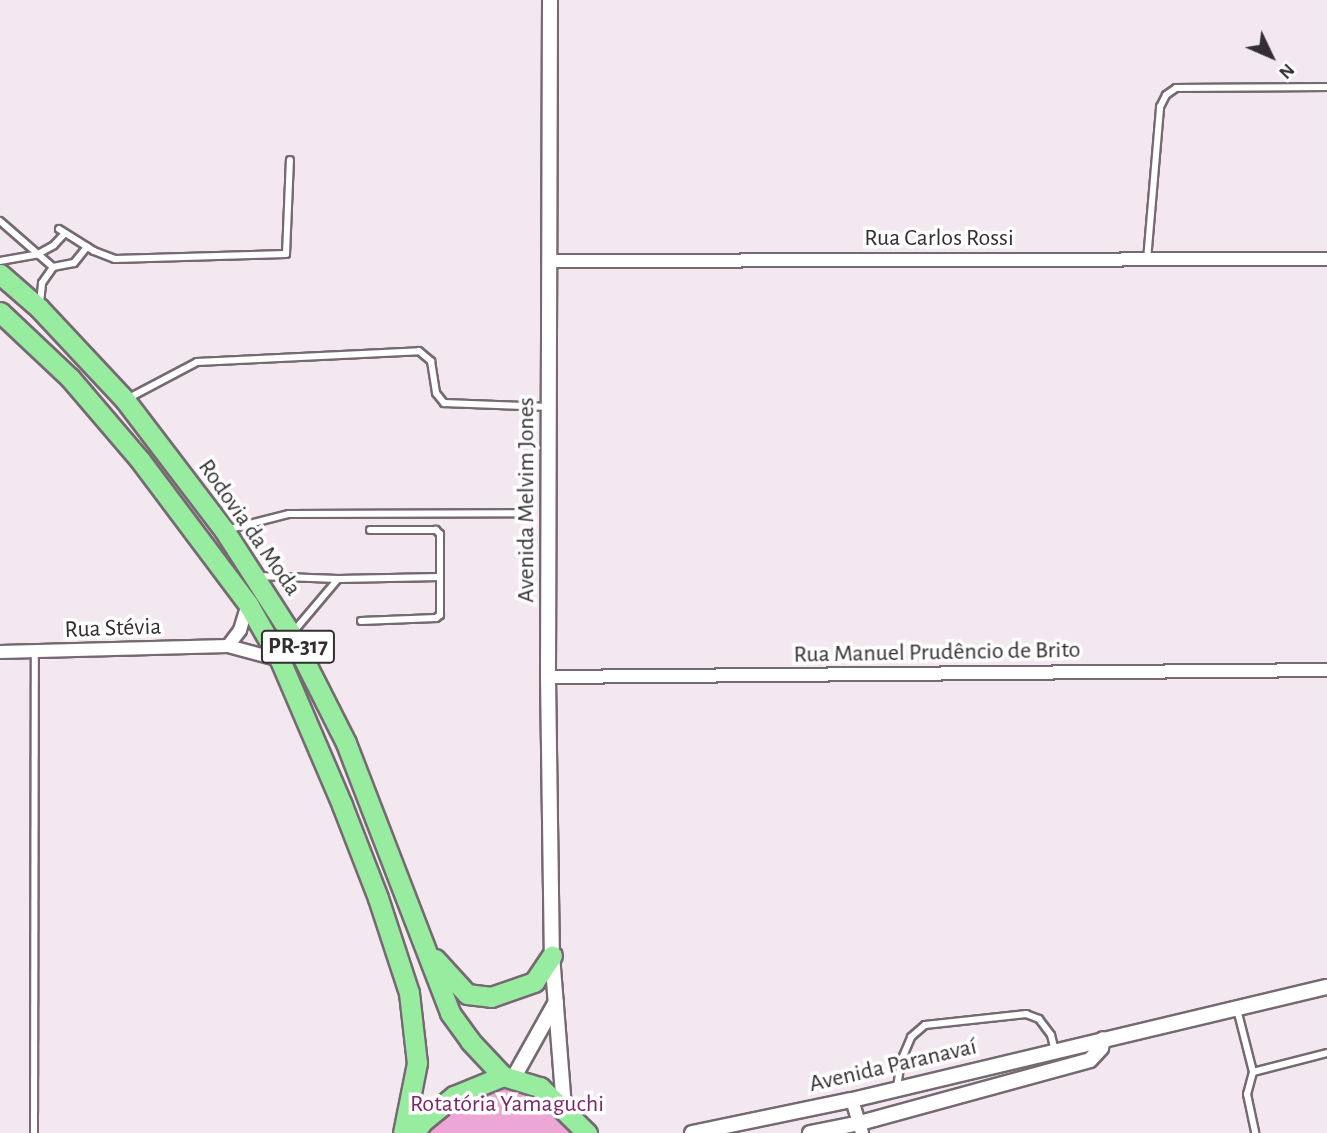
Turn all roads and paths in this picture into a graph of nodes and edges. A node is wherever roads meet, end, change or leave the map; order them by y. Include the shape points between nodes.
1 (550, 0) edge
2 (1327, 87) edge
3 (290, 160) dead end
4 (0, 221) edge
5 (88, 247) junction
6 (38, 254) junction
7 (1327, 259) edge
8 (1147, 260) junction
9 (0, 261) edge
10 (551, 261) junction
11 (53, 267) junction
12 (0, 274) edge
13 (39, 308) junction
14 (0, 312) edge
15 (125, 400) junction
16 (550, 407) junction
17 (520, 513) dead end
18 (224, 530) junction
19 (370, 530) dead end
20 (255, 576) junction
21 (440, 577) junction
22 (338, 579) junction
23 (248, 604) junction
24 (361, 621) dead end
25 (291, 634) junction
26 (228, 646) junction
27 (0, 652) edge
28 (35, 652) junction
29 (280, 660) junction
30 (1327, 670) edge
31 (548, 677) junction
32 (420, 936) junction
33 (552, 956) junction
34 (1327, 988) edge
35 (557, 1001) junction
36 (1237, 1009) junction
37 (1103, 1039) junction
38 (1055, 1051) junction
39 (1327, 1053) edge
40 (1253, 1072) junction
41 (508, 1077) junction
42 (896, 1089) junction
43 (852, 1100) junction
44 (564, 1108) junction
45 (861, 1128) edge
46 (34, 1133) edge
47 (403, 1133) edge
48 (414, 1133) edge
49 (587, 1133) edge
50 (692, 1133) edge
51 (810, 1133) edge
52 (1255, 1133) edge

1 - 10 street, Avenida Melvim Jones
2 - 8 lane via 1176,88 1166,95 1160,107
3 - 5 lane via 286,254 115,259
4 - 6 lane
5 - 6 lane via 62,231 54,245
5 - 11 lane via 74,263
6 - 9 lane
6 - 11 lane
7 - 8 street, Rua Carlos Rossi
8 - 10 street, Rua Carlos Rossi
10 - 16 street, Avenida Melvim Jones
11 - 13 lane via 42,283
12 - 13 highway, Rodovia da Moda / PR-317
13 - 15 highway, Rodovia da Moda / PR-317
14 - 23 highway, Rodovia da Moda / PR-317 via 107,420
15 - 16 lane via 197,362 419,351 431,361 436,393 444,403
15 - 18 highway, Rodovia da Moda / PR-317
16 - 31 street, Avenida Melvim Jones
17 - 18 lane via 289,514
18 - 20 highway, Rodovia da Moda / PR-317
19 - 21 lane via 436,530 440,534
20 - 22 lane
20 - 25 highway, Rodovia da Moda / PR-317
21 - 22 lane
21 - 24 lane via 440,615 436,618
22 - 25 lane
23 - 26 street via 240,630
23 - 29 highway, Rodovia da Moda / PR-317
25 - 32 highway, Rodovia da Moda / PR-317 via 346,743
26 - 28 street, Rua Stévia
26 - 29 street, Rua Stévia
27 - 28 street, Rua Stévia
28 - 46 lane
29 - 47 highway, Rodovia da Moda / PR-317 via 347,818 409,993 417,1063
30 - 31 street, Rua Manuel Prudêncio de Brito
31 - 33 street, Avenida Melvim Jones
32 - 33 highway via 446,974 467,994 491,997 534,982
32 - 41 highway, Rodovia da Moda / PR-317 via 450,1013 470,1041
33 - 35 street, Avenida Melvim Jones
34 - 36 street, Avenida Paranavaí
35 - 41 street
35 - 44 street, Avenida Melvim Jones
36 - 37 street, Avenida Paranavaí
36 - 40 lane
37 - 38 street, Avenida Paranavaí
37 - 45 street, Avenida Paranavaí via 1090,1060
38 - 42 street, Avenida Paranavaí
38 - 42 lane via 1051,1035 1039,1019 1026,1014 925,1025 911,1037
39 - 40 lane
40 - 52 lane via 1247,1094
41 - 44 highway via 540,1087
41 - 48 highway via 454,1096
42 - 43 street, Avenida Paranavaí
43 - 45 street
43 - 50 street, Avenida Paranavaí
44 - 49 highway
45 - 51 street, Avenida Paranavaí

